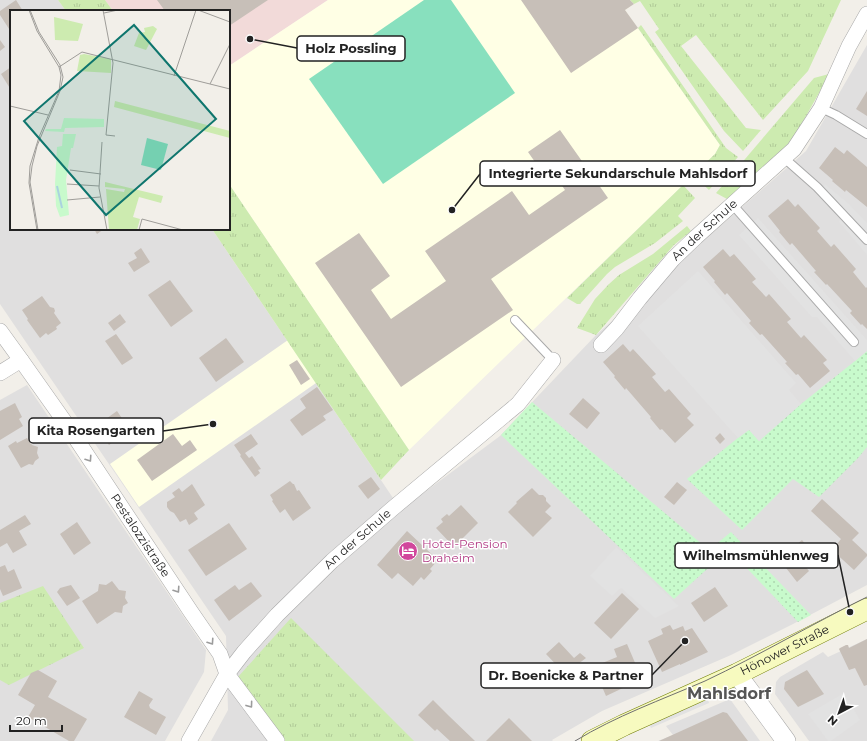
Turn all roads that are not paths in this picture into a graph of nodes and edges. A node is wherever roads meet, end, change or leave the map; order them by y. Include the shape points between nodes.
1 (867, 14) edge
2 (821, 108) junction
3 (867, 134) edge
4 (783, 157) junction
5 (732, 204) junction
6 (867, 240) edge
7 (515, 320) dead end
8 (0, 331) edge
9 (854, 342) dead end
10 (601, 345) dead end
11 (21, 360) junction
12 (553, 360) joint
13 (0, 373) edge
14 (867, 609) edge
15 (227, 674) junction
16 (737, 674) junction
17 (189, 741) edge
18 (276, 741) edge
19 (592, 741) edge
20 (786, 741) edge

1 - 2 street, An der Schule via 849,46
2 - 3 lane
2 - 4 street, An der Schule via 794,149
4 - 5 street, An der Schule
4 - 6 lane via 817,187
5 - 9 lane
5 - 10 street, An der Schule via 673,259
7 - 12 lane
8 - 11 street, Pestalozzistraße
11 - 13 street
11 -> 15 street, Pestalozzistraße via 220,654
12 - 15 street, An der Schule via 518,404 332,562 277,615
14 - 16 main road, Hönower Straße
15 - 17 street, An der Schule
15 -> 18 street, Pestalozzistraße
16 - 19 main road, Hönower Straße
16 - 20 street

